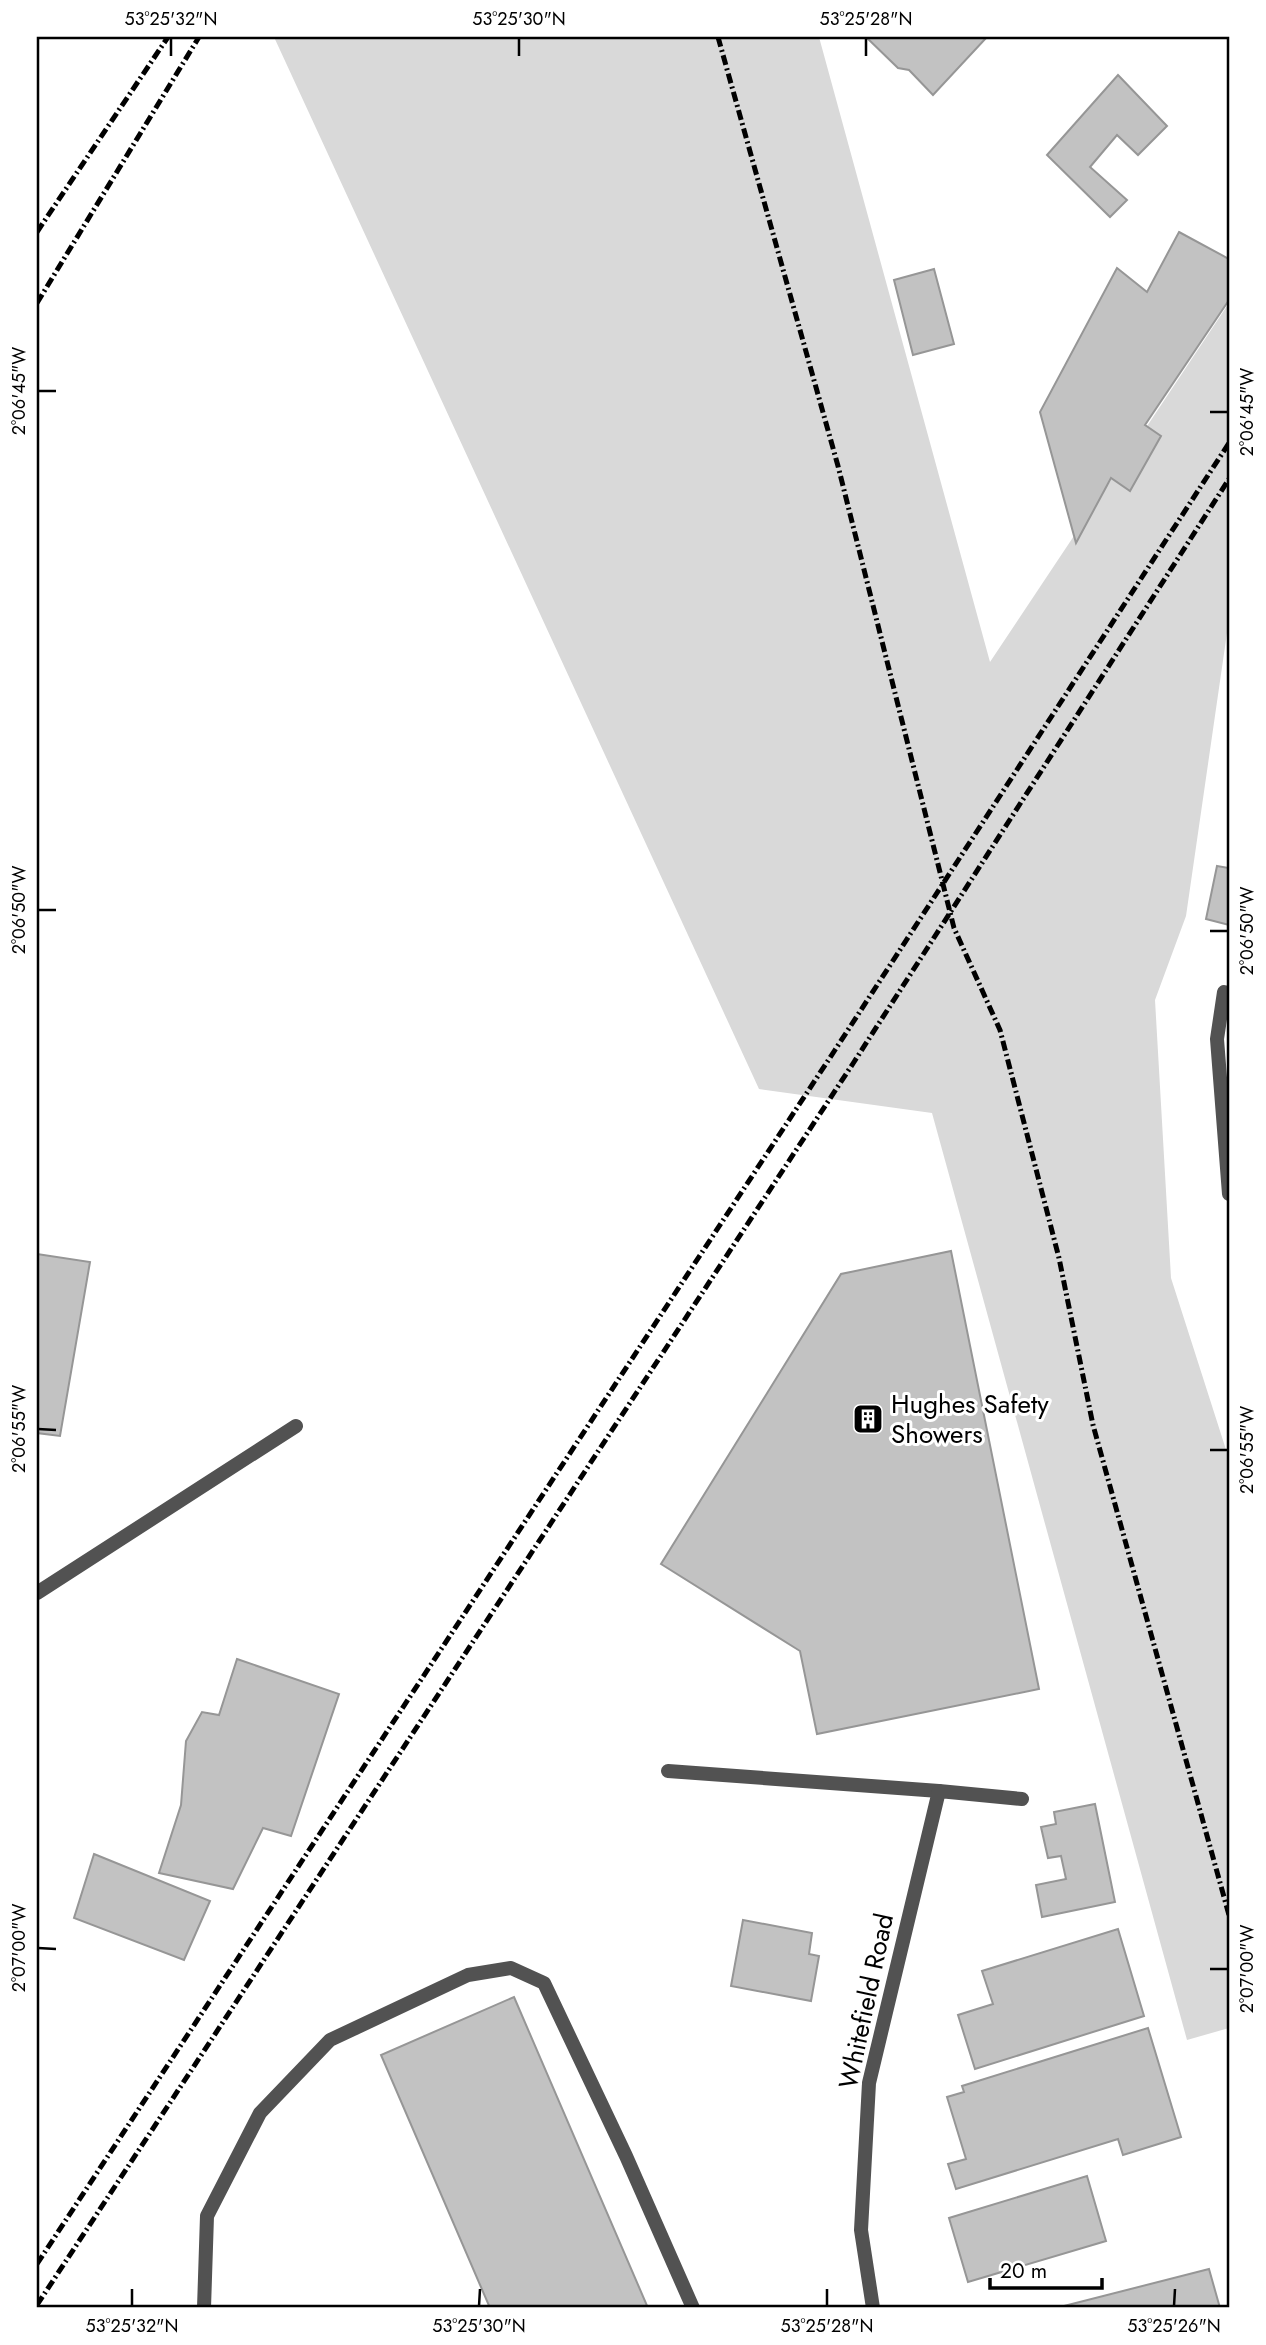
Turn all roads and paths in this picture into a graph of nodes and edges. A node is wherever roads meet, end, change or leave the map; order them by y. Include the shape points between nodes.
1 (1229, 993) edge
2 (1229, 1194) edge
3 (296, 1426) dead end
4 (37, 1593) edge
5 (668, 1771) dead end
6 (939, 1791) junction
7 (1022, 1798) dead end
8 (204, 2308) edge
9 (693, 2308) edge
10 (873, 2308) edge

1 - 2 street via 1224,992 1217,1039
3 - 4 street
5 - 6 street
6 - 7 street
6 - 10 street, Whitefield Road via 869,2083 861,2230
8 - 9 street via 207,2216 260,2113 330,2040 468,1975 512,1968 544,1983

